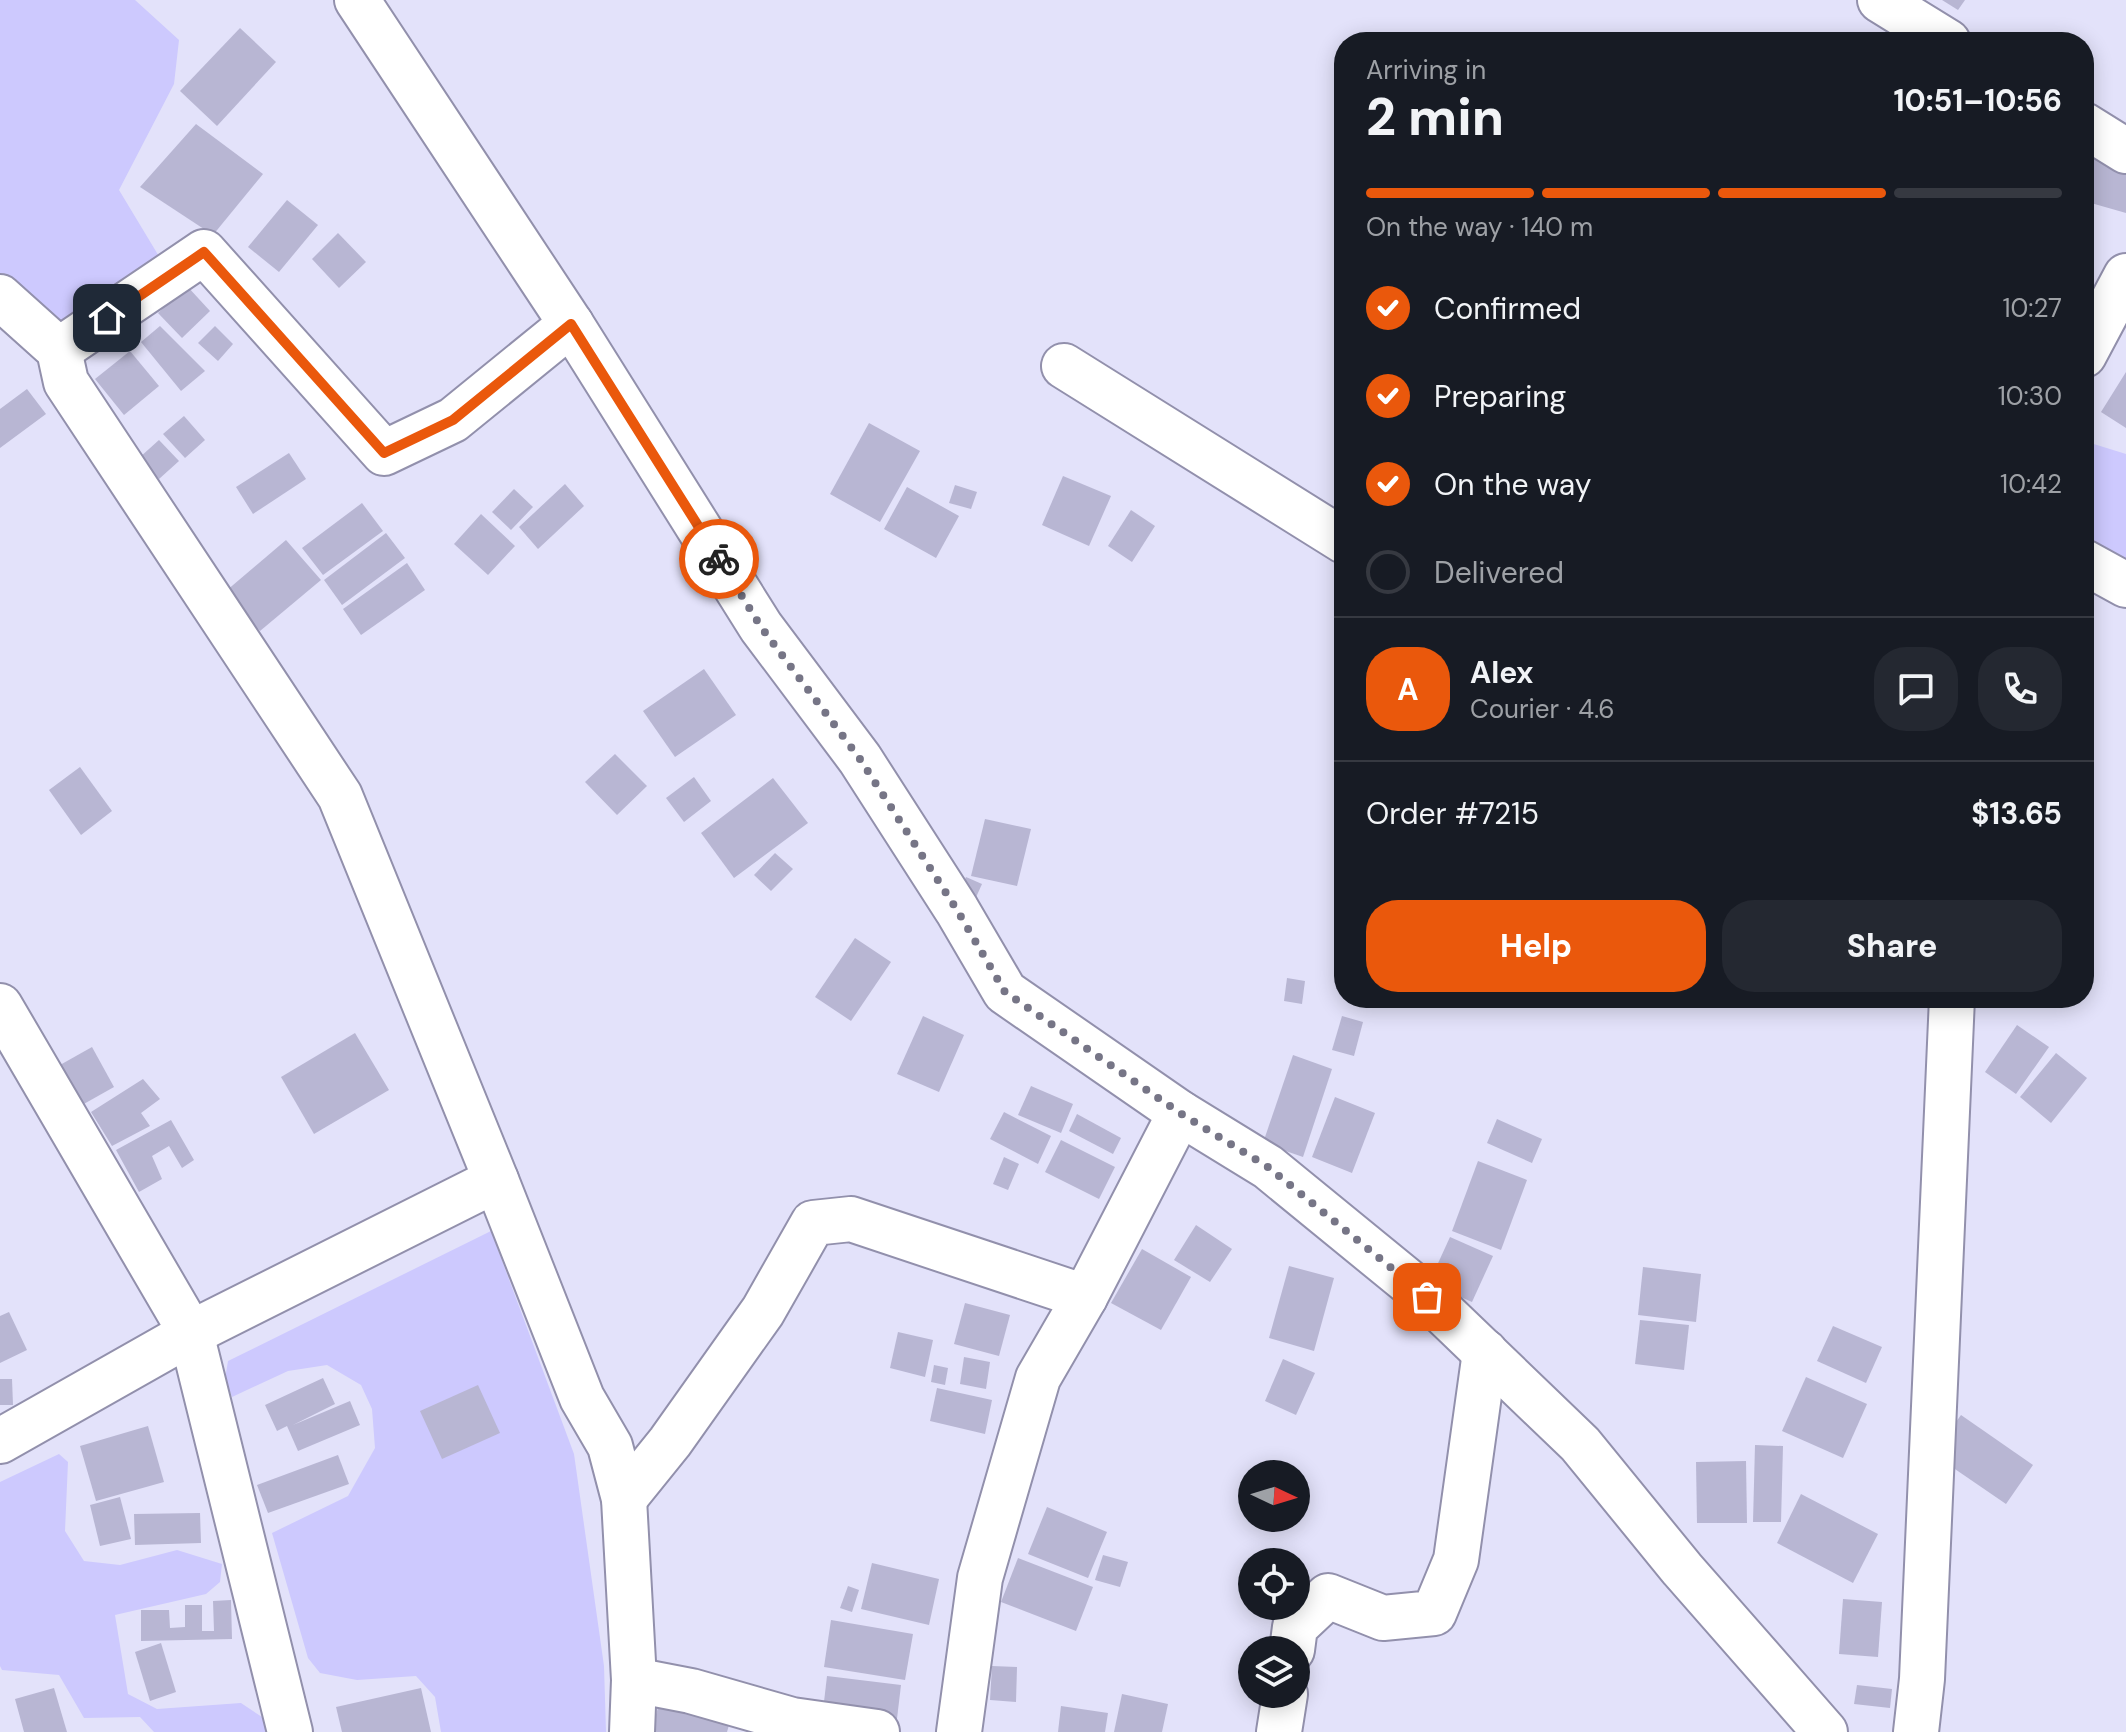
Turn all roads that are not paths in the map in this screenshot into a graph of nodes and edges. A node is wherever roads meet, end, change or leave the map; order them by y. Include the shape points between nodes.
1 (357, 0) edge
2 (1880, 0) edge
3 (1932, 32) edge
4 (2094, 131) edge
5 (2126, 151) edge
6 (2126, 276) edge
7 (0, 297) edge
8 (571, 324) junction
9 (2094, 335) edge
10 (59, 350) junction
11 (1064, 366) dead end
12 (1334, 535) edge
13 (2094, 567) edge
14 (2126, 585) edge
15 (0, 1006) edge
16 (1952, 1008) edge
17 (1180, 1113) junction
18 (496, 1180) junction
19 (1085, 1297) junction
20 (191, 1333) junction
21 (1485, 1352) junction
22 (0, 1441) edge
23 (624, 1499) junction
24 (1294, 1636) edge
25 (634, 1680) junction
26 (1283, 1708) edge
27 (290, 1732) edge
28 (632, 1732) edge
29 (877, 1732) edge
30 (959, 1732) edge
31 (1279, 1732) edge
32 (1825, 1732) edge
33 (1916, 1732) edge

1 - 8 street
2 - 3 street
4 - 5 street
6 - 9 street
7 - 10 street
8 - 10 street via 453,420 384,453 204,252
8 - 17 street via 761,627 860,759 1005,992
10 - 18 street via 66,382 340,796
11 - 12 street
13 - 14 street
15 - 20 street
16 - 33 street
17 - 19 street
17 - 21 street via 1268,1167 1427,1297
18 - 20 street
18 - 23 street via 582,1398 610,1446
19 - 23 street via 851,1219 813,1223 763,1311
19 - 30 street via 1038,1378 980,1578
20 - 22 street
20 - 27 street
21 - 24 street via 1456,1560 1434,1613 1383,1618 1328,1596 1295,1627
21 - 32 street via 1580,1444
23 - 25 street
25 - 28 street
25 - 29 street via 792,1720
26 - 31 street

